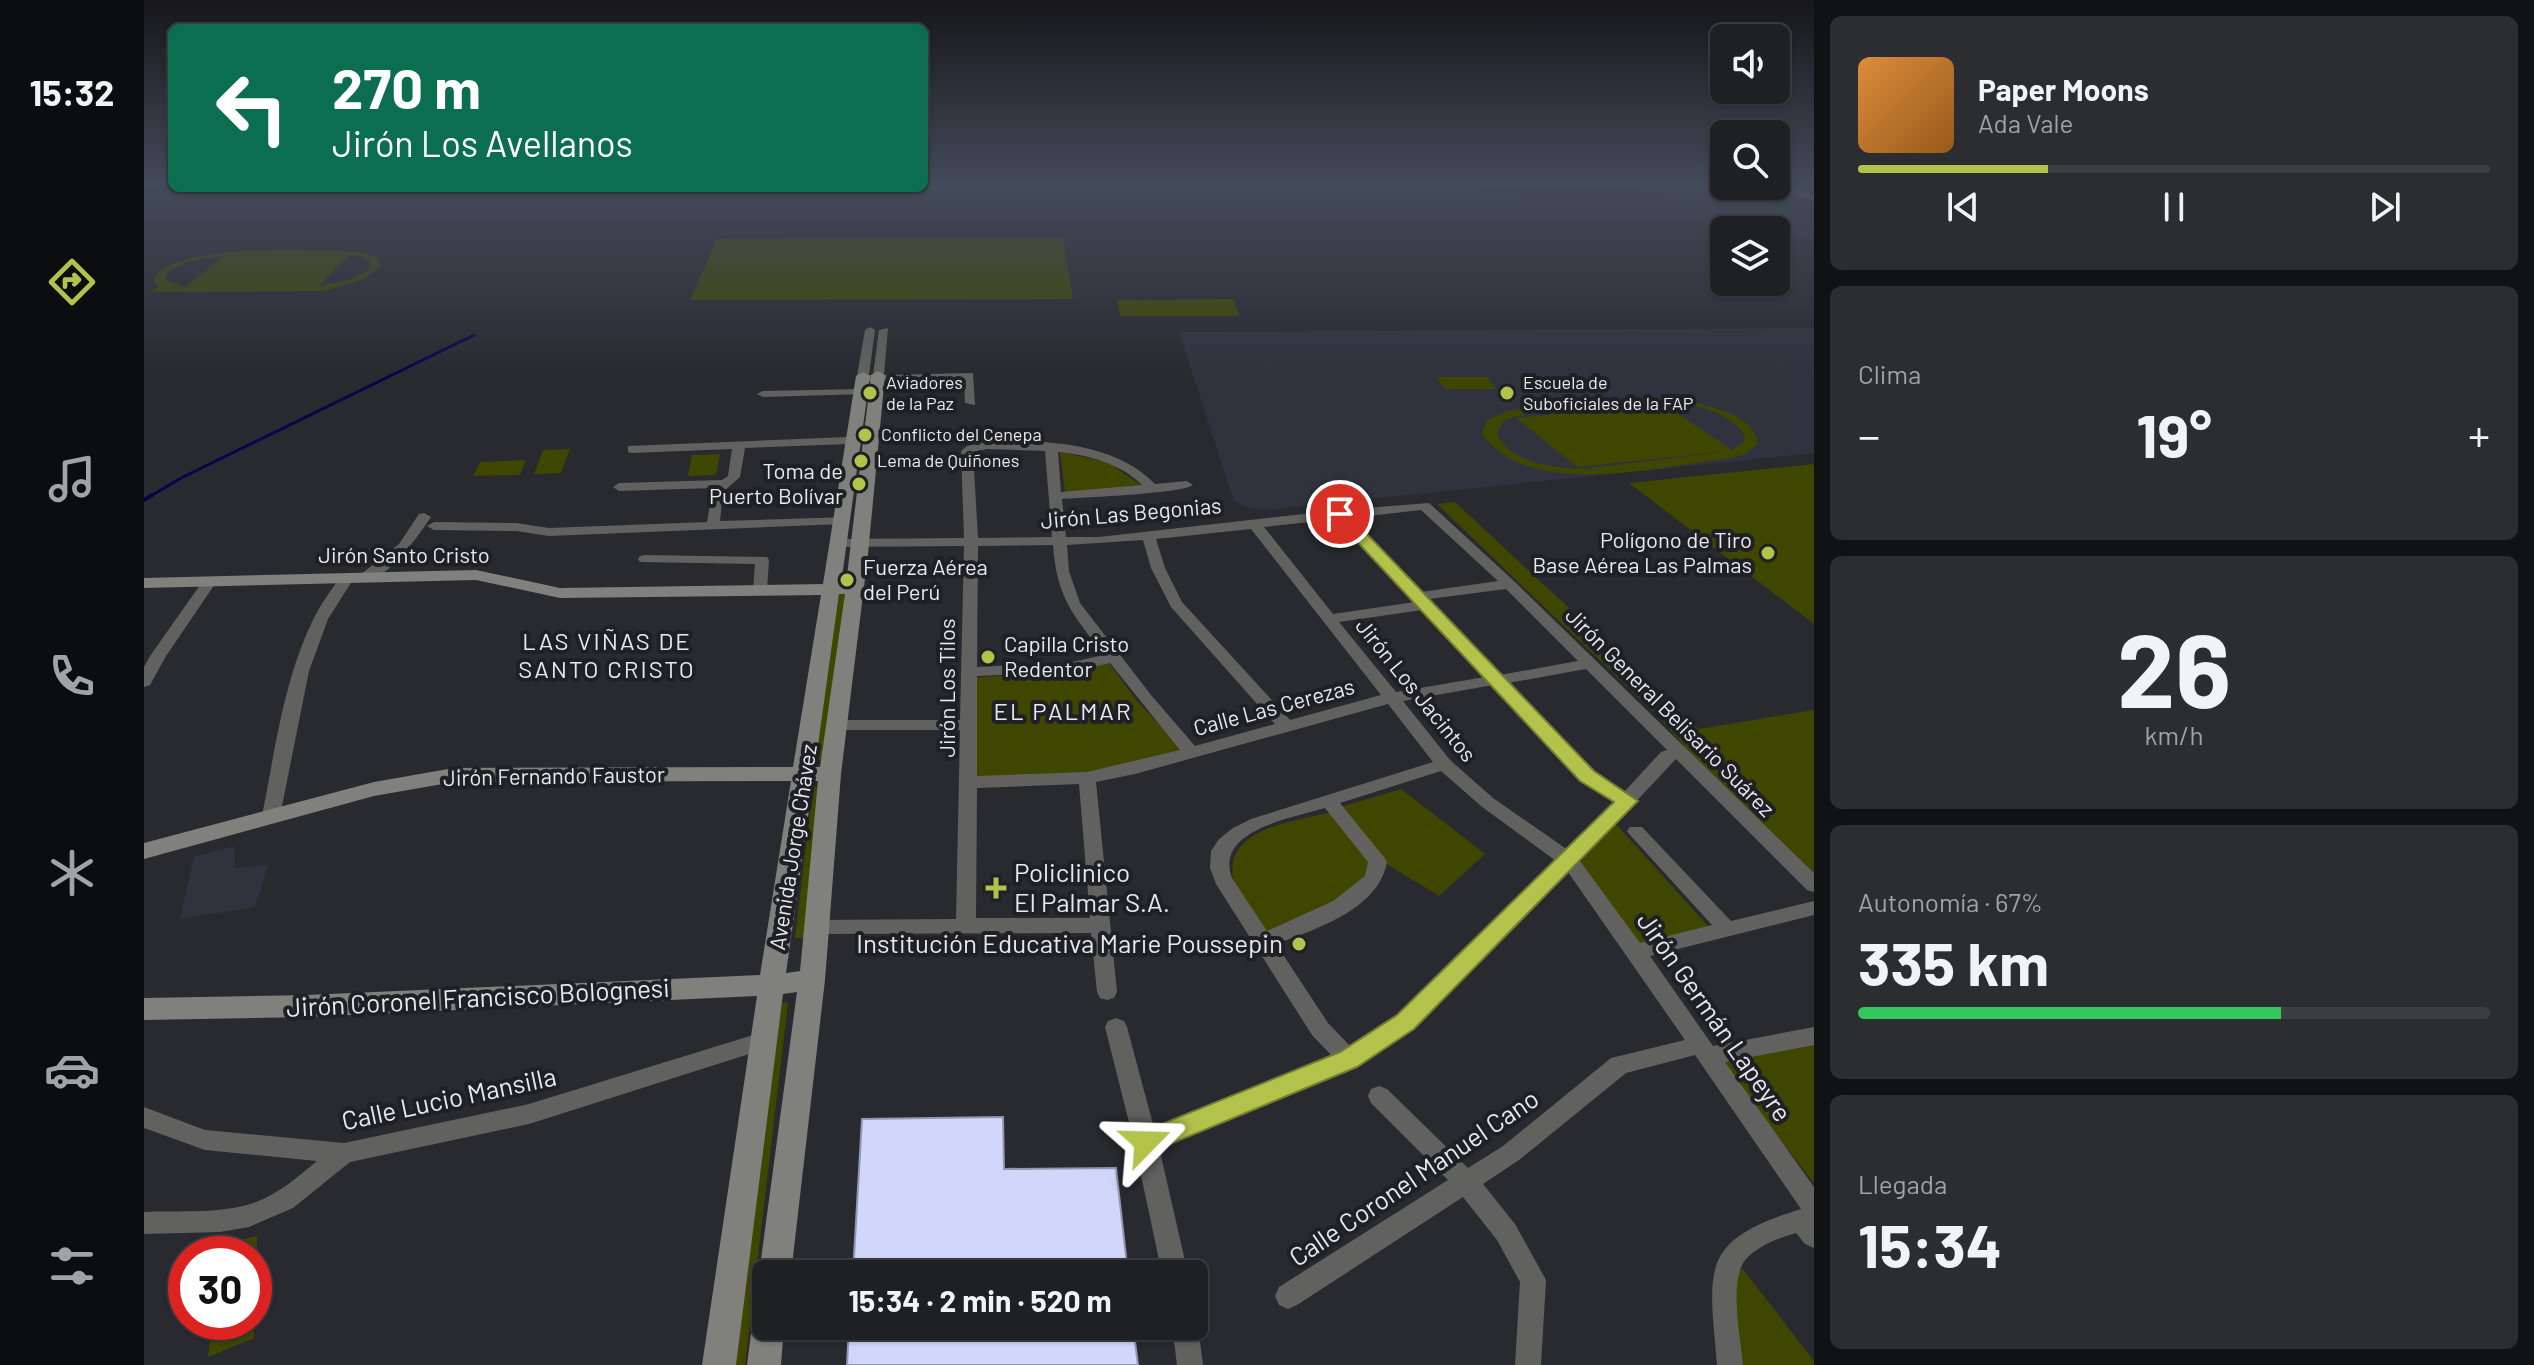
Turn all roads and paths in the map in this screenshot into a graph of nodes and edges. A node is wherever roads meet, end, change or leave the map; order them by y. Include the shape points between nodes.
1 (870, 330) dead end
2 (884, 330) dead end
3 (868, 385) junction
4 (763, 394) dead end
5 (971, 403) dead end
6 (862, 440) junction
7 (739, 445) junction
8 (1051, 447) junction
9 (632, 449) dead end
10 (724, 484) junction
11 (1187, 485) dead end
12 (619, 487) dead end
13 (1153, 489) junction
14 (1056, 496) junction
15 (1424, 506) joint
16 (1340, 514) junction
17 (713, 524) junction
18 (1254, 524) junction
19 (848, 535) junction
20 (1148, 536) junction
21 (971, 543) junction
22 (1061, 543) junction
23 (645, 559) dead end
24 (356, 578) junction
25 (210, 581) junction
26 (144, 583) edge
27 (1509, 584) junction
28 (843, 589) junction
29 (760, 590) junction
30 (1419, 601) junction
31 (1329, 619) junction
32 (1113, 658) junction
33 (1591, 664) junction
34 (968, 672) junction
35 (1494, 679) junction
36 (144, 682) edge
37 (1390, 698) junction
38 (836, 725) junction
39 (968, 725) junction
40 (1286, 726) junction
41 (1191, 752) junction
42 (1677, 753) junction
43 (1444, 764) junction
44 (817, 774) junction
45 (1087, 778) junction
46 (968, 782) junction
47 (1328, 800) junction
48 (1627, 801) junction
49 (271, 816) junction
50 (1636, 831) dead end
51 (144, 851) edge
52 (1568, 859) junction
53 (1814, 885) edge
54 (1814, 908) edge
55 (966, 925) junction
56 (1101, 925) junction
57 (818, 927) junction
58 (1726, 928) junction
59 (1263, 941) junction
60 (1634, 952) junction
61 (812, 980) junction
62 (772, 985) junction
63 (1107, 992) dead end
64 (144, 1009) edge
65 (1116, 1027) dead end
66 (1814, 1036) edge
67 (763, 1041) junction
68 (1703, 1051) junction
69 (1348, 1059) junction
70 (1379, 1096) dead end
71 (144, 1117) edge
72 (1146, 1142) junction
73 (344, 1153) junction
74 (1466, 1182) junction
75 (1811, 1220) edge
76 (144, 1223) edge
77 (777, 1260) edge
78 (1172, 1260) edge
79 (1288, 1296) dead end
80 (767, 1340) edge
81 (1187, 1340) edge
82 (719, 1365) edge
83 (764, 1365) edge
84 (1190, 1365) edge
85 (1528, 1365) edge
86 (1730, 1365) edge

1 - 3 street, Avenida Jorge Chávez
2 - 3 street, Avenida Jorge Chávez
3 - 4 street
3 - 5 street via 969,375
3 - 6 main road, Avenida Jorge Chávez
6 - 7 street
6 - 19 main road, Avenida Jorge Chávez
7 - 9 street
7 - 10 street via 734,477
8 - 13 street via 1104,459 1146,480
8 - 14 street
8 - 21 street, Jirón Los Tilos via 980,446 967,451
10 - 12 street
10 - 17 street via 717,491
11 - 13 street
13 - 14 street
14 - 22 street
15 - 16 street, Jirón Las Begonias
15 - 27 street, Jirón General Belisario Suárez
16 - 18 street, Jirón Las Begonias
16 - 30 street
17 - 19 street, Jirón Las Begonias
17 - 24 street, Jirón Las Begonias via 549,532 429,521 404,547
18 - 20 street, Jirón Las Begonias
18 - 31 street, Jirón Los Jacintos
19 - 21 street, Jirón Las Begonias
19 - 28 main road, Avenida Jorge Chávez
20 - 22 street, Jirón Las Begonias
20 - 40 street via 1176,604
21 - 22 street, Jirón Las Begonias
21 - 34 street, Jirón Los Tilos
22 - 32 street via 1062,571 1073,604
23 - 29 street via 762,560
24 - 25 main road, Jirón Santo Cristo
24 - 29 main road, Jirón Santo Cristo via 476,575 560,593
24 - 49 street via 318,623 291,715
25 - 26 main road, Jirón Santo Cristo
25 - 36 street
27 - 30 street
27 - 33 street, Jirón General Belisario Suárez
28 - 29 main road, Jirón Santo Cristo
28 - 38 main road, Avenida Jorge Chávez
28 - 44 main road, Avenida Jorge Chávez
30 - 31 street
30 - 35 street
31 - 37 street, Jirón Los Jacintos
32 - 34 street via 1072,667
32 - 41 street
33 - 35 street, Calle Las Cerezas
33 - 42 street, Jirón General Belisario Suárez
34 - 39 street, Jirón Los Tilos
35 - 37 street, Calle Las Cerezas
35 - 48 street via 1587,776
37 - 40 street, Calle Las Cerezas
37 - 43 street, Jirón Los Jacintos
38 - 39 street
38 - 44 main road, Avenida Jorge Chávez
39 - 46 street, Jirón Los Tilos
40 - 41 street, Calle Las Cerezas
41 - 45 street, Calle Las Cerezas
42 - 48 street via 1667,756
42 - 53 street, Jirón General Belisario Suárez
43 - 47 street
43 - 52 street, Jirón Los Jacintos via 1487,802
44 - 49 main road, Jirón Fernando Faustor via 454,775
44 - 57 main road, Avenida Jorge Chávez
44 - 62 main road, Avenida Jorge Chávez
45 - 46 street, Calle Las Cerezas
45 - 56 street
46 - 55 street, Jirón Los Tilos
47 - 59 street via 1242,830 1219,852 1220,872
47 - 59 street via 1378,861 1373,880 1299,929
48 - 52 street
49 - 51 main road, Jirón Fernando Faustor
50 - 58 street
52 - 60 street, Jirón Germán Lapeyre
52 - 69 street via 1406,1022
54 - 58 street
55 - 56 street
55 - 57 street
56 - 63 street
57 - 61 main road, Avenida Jorge Chávez
58 - 60 street
59 - 69 street via 1320,1029
60 - 68 street, Jirón Germán Lapeyre
61 - 62 main road, Jirón Coronel Francisco Bolognesi
61 - 77 main road, Avenida Jorge Chávez
62 - 64 main road, Jirón Coronel Francisco Bolognesi
62 - 67 main road, Avenida Jorge Chávez
65 - 72 street
66 - 68 street, Calle Coronel Manuel Cano
67 - 73 street, Calle Lucio Mansilla via 529,1114
67 - 82 main road, Avenida Jorge Chávez
68 - 74 street, Calle Coronel Manuel Cano via 1619,1065 1511,1153
68 - 75 street, Jirón Germán Lapeyre
69 - 72 street
70 - 74 street
71 - 73 street, Calle Lucio Mansilla via 205,1140
72 - 78 street
73 - 76 street via 286,1199 262,1211
74 - 79 street, Calle Coronel Manuel Cano
74 - 85 street via 1506,1232 1533,1280
75 - 86 street via 1752,1239 1731,1257 1724,1274
80 - 83 main road
81 - 84 street

